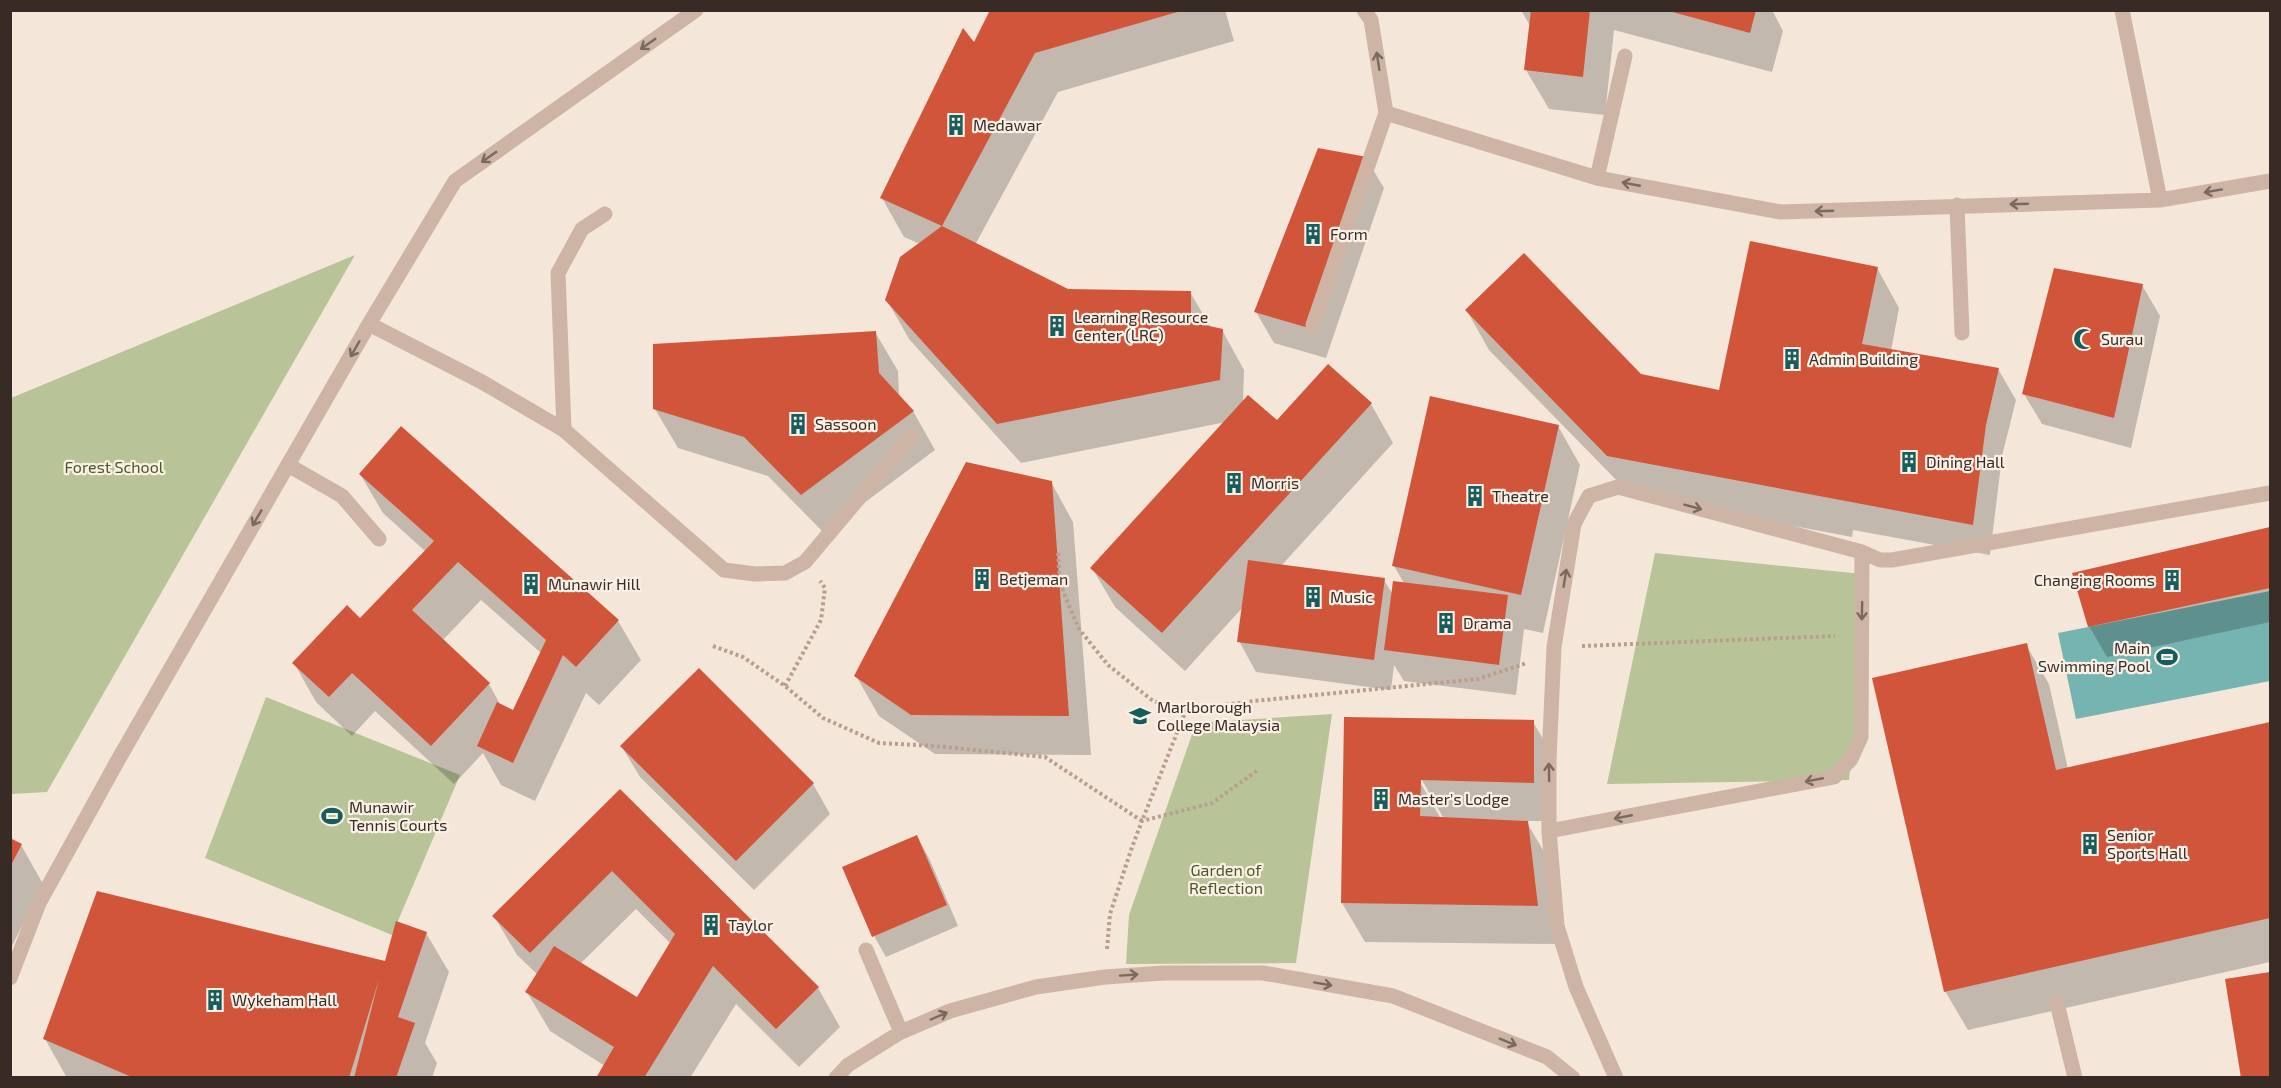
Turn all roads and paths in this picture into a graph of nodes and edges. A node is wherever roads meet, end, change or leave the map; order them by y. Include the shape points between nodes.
1 (696, 10) edge
2 (1364, 10) edge
3 (2122, 10) edge
4 (1625, 56) dead end
5 (1386, 113) junction
6 (1597, 177) junction
7 (2271, 181) edge
8 (2160, 200) junction
9 (1957, 205) junction
10 (605, 214) dead end
11 (369, 324) junction
12 (1313, 325) dead end
13 (1962, 333) dead end
14 (564, 430) junction
15 (912, 435) dead end
16 (288, 465) junction
17 (2271, 493) edge
18 (379, 539) dead end
19 (1862, 552) junction
20 (1058, 553) dead end
21 (805, 562) junction
22 (1862, 634) junction
23 (713, 646) dead end
24 (1554, 647) junction
25 (785, 686) junction
26 (1186, 710) junction
27 (1258, 770) dead end
28 (1142, 821) junction
29 (1549, 831) junction
30 (866, 950) dead end
31 (1105, 977) junction
32 (10, 978) edge
33 (2057, 1003) dead end
34 (901, 1032) junction
35 (836, 1077) edge
36 (1573, 1077) edge
37 (1616, 1077) edge
38 (2075, 1077) edge

1 -> 11 lane via 455,181
5 -> 2 lane via 1371,20
3 - 8 lane
4 - 6 lane
5 - 6 lane
5 - 12 lane
9 -> 6 lane via 1781,212
7 -> 8 lane
8 -> 9 lane
9 - 13 lane
10 - 14 lane via 582,229 558,273
11 - 14 lane via 482,382
11 -> 16 lane
14 - 21 lane via 724,570 785,573
15 - 21 lane
16 - 18 lane via 342,496
16 -> 32 lane via 39,903
17 - 19 lane via 1892,560 1880,560
19 -> 22 lane
24 -> 19 lane via 1574,524 1588,496 1618,487
20 - 26 path via 1060,584 1079,629 1100,656 1153,701
21 - 25 path via 825,588 821,620
22 - 24 path
22 -> 29 lane via 1861,737 1851,759 1834,777
23 - 25 path via 743,657
24 - 26 path via 1531,662 1478,679
29 -> 24 lane
25 - 28 path via 823,718 879,743 1045,757
26 - 28 path
27 - 28 path via 1212,802
28 - 31 path via 1110,914
29 - 37 lane via 1557,926 1576,987
30 - 34 lane
34 -> 31 lane via 950,1011 1036,987
31 -> 36 lane via 1263,973 1393,996 1547,1057
33 - 38 lane
34 - 35 lane via 848,1065

